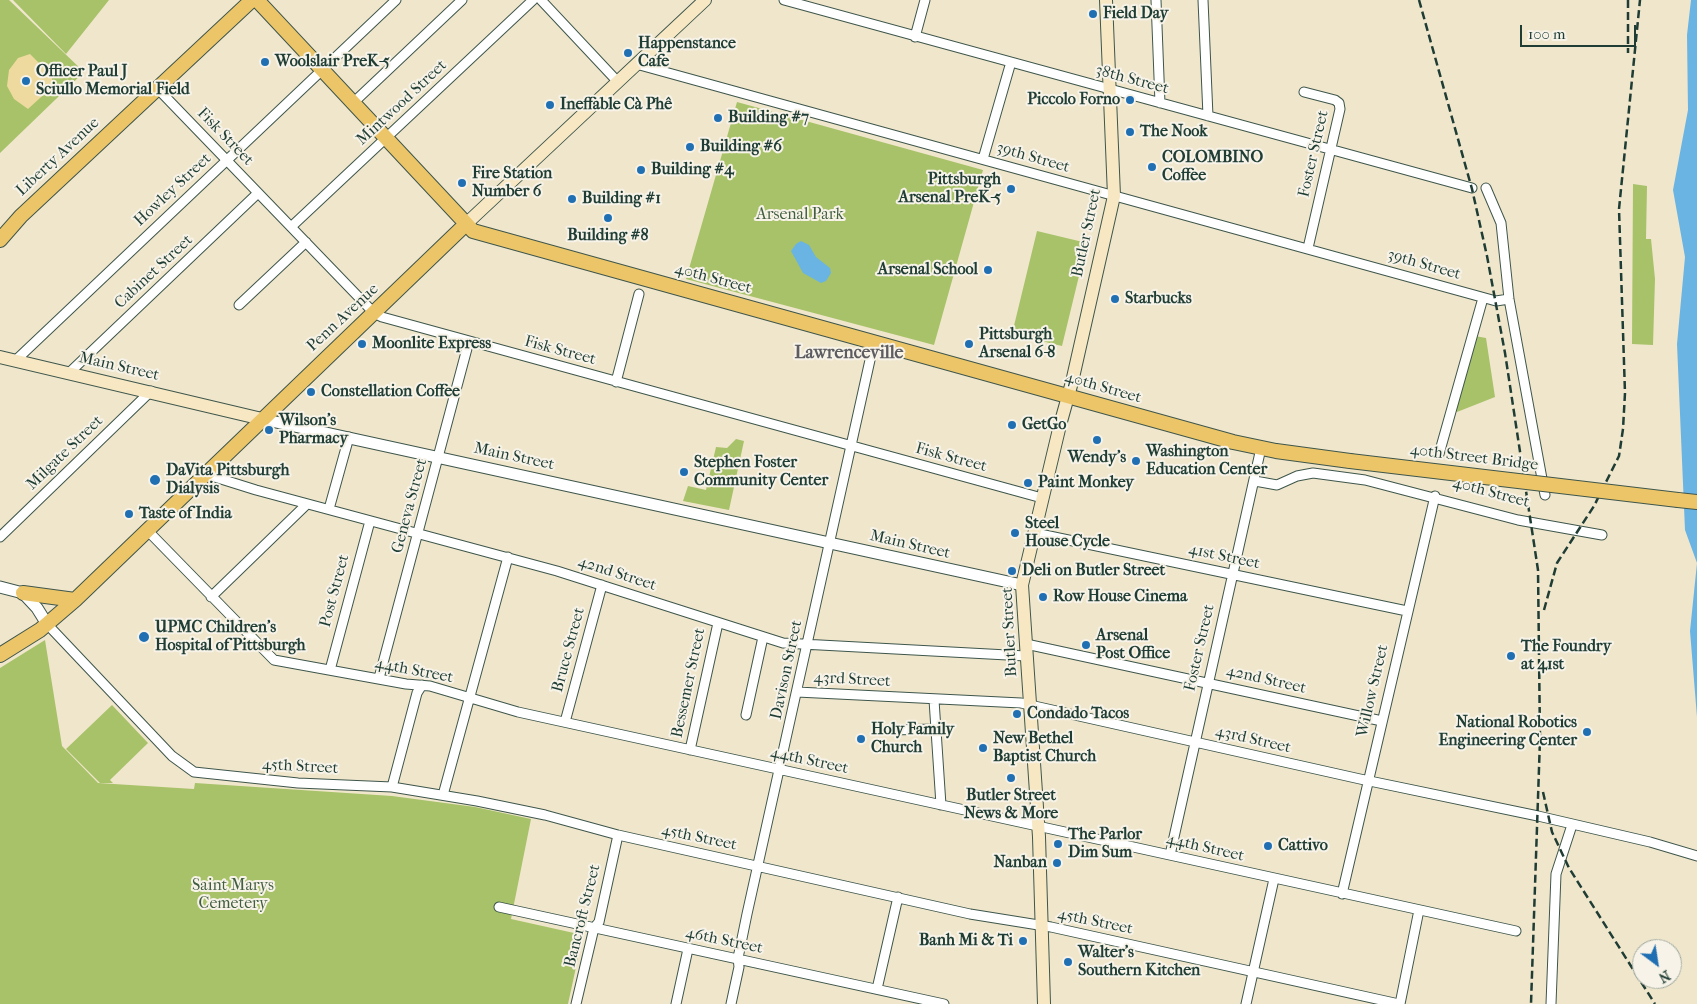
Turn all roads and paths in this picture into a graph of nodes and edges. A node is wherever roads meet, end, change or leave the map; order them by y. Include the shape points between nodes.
1 (252, 0) edge
2 (257, 0) edge
3 (396, 0) edge
4 (462, 0) edge
5 (533, 0) edge
6 (541, 0) edge
7 (705, 0) edge
8 (784, 0) edge
9 (926, 0) edge
10 (1106, 0) edge
11 (1115, 0) edge
12 (1156, 0) edge
13 (1203, 0) edge
14 (915, 37) junction
15 (1011, 62) junction
16 (636, 64) junction
17 (322, 70) junction
18 (617, 81) junction
19 (156, 87) junction
20 (1110, 89) junction
21 (1304, 92) dead end
22 (353, 103) junction
23 (1160, 103) junction
24 (1208, 116) junction
25 (386, 138) junction
26 (1331, 150) junction
27 (227, 160) junction
28 (983, 160) junction
29 (1472, 188) dead end
30 (1486, 188) dead end
31 (258, 193) junction
32 (1114, 196) junction
33 (21, 216) junction
34 (466, 224) junction
35 (291, 227) junction
36 (0, 233) edge
37 (0, 240) edge
38 (306, 242) junction
39 (1308, 248) junction
40 (639, 294) dead end
41 (1483, 298) junction
42 (1509, 299) junction
43 (239, 305) dead end
44 (374, 313) junction
45 (469, 342) junction
46 (874, 342) junction
47 (0, 357) edge
48 (15, 361) junction
49 (70, 372) junction
50 (616, 382) junction
51 (151, 392) junction
52 (1068, 396) junction
53 (262, 419) junction
54 (349, 437) junction
55 (851, 446) junction
56 (1254, 447) junction
57 (1439, 454) dead end
58 (439, 457) junction
59 (205, 474) junction
60 (1255, 481) junction
61 (1545, 494) dead end
62 (1435, 496) junction
63 (1042, 498) junction
64 (1697, 502) edge
65 (307, 504) junction
66 (329, 510) junction
67 (370, 521) junction
68 (147, 530) junction
69 (1035, 533) junction
70 (418, 534) junction
71 (1602, 535) dead end
72 (0, 537) edge
73 (829, 543) junction
74 (508, 557) junction
75 (1232, 574) junction
76 (602, 585) junction
77 (1022, 585) junction
78 (0, 587) edge
79 (23, 593) junction
80 (211, 597) junction
81 (75, 600) junction
82 (1407, 611) junction
83 (718, 623) junction
84 (47, 624) junction
85 (763, 637) junction
86 (807, 645) junction
87 (1026, 650) junction
88 (0, 654) edge
89 (330, 670) junction
90 (379, 678) junction
91 (1208, 682) junction
92 (422, 685) junction
93 (797, 692) junction
94 (470, 698) junction
95 (934, 700) junction
96 (1030, 705) junction
97 (746, 714) dead end
98 (1382, 721) junction
99 (565, 722) junction
100 (936, 729) junction
101 (891, 730) dead end
102 (1194, 742) junction
103 (690, 750) junction
104 (780, 770) junction
105 (1368, 781) junction
106 (392, 787) junction
107 (443, 795) junction
108 (941, 805) junction
109 (1572, 825) junction
110 (1038, 827) junction
111 (618, 835) junction
112 (1170, 855) junction
113 (1697, 856) edge
114 (759, 866) junction
115 (1274, 879) junction
116 (1342, 894) junction
117 (898, 898) junction
118 (499, 907) dead end
119 (1420, 910) junction
120 (1041, 927) junction
121 (594, 928) junction
122 (1516, 931) dead end
123 (688, 949) junction
124 (738, 958) junction
125 (1253, 972) junction
126 (877, 989) junction
127 (576, 1004) edge
128 (676, 1004) edge
129 (731, 1004) edge
130 (944, 1004) edge
131 (1044, 1004) edge
132 (1246, 1004) edge
133 (1400, 1004) edge
134 (1552, 1004) edge

1 - 19 main road, Liberty Avenue
2 - 17 main road, 40th Street
3 - 17 street, Howley Street
4 - 22 street
5 - 25 street, Mintwood Street
6 - 18 street
7 - 16 main road, Penn Avenue
8 - 14 street, 38th Street
9 - 14 street
10 - 11 street
10 - 20 main road, Butler Street
12 - 23 street
13 - 24 street
14 - 15 street, 38th Street
15 - 20 street, 38th Street
15 - 28 street
16 - 18 main road, Penn Avenue
16 - 28 street, 39th Street
17 - 22 main road, 40th Street
17 - 27 street, Howley Street
18 - 34 main road, Penn Avenue
19 - 27 street, Fisk Street
19 - 33 main road, Liberty Avenue
20 - 23 street, 38th Street
20 - 32 main road, Butler Street
21 - 26 street, Foster Street via 1339,103
22 - 25 main road, 40th Street
23 - 24 street, 38th Street
24 - 26 street, 38th Street
25 - 34 main road, 40th Street
25 - 35 street, Mintwood Street
26 - 29 street, 38th Street
26 - 39 street, Foster Street
27 - 31 street, Fisk Street
27 - 48 street, Howley Street
28 - 32 street, 39th Street
30 - 42 street via 1501,223
31 - 35 street, Fisk Street
31 - 49 street, Cabinet Street
32 - 39 street, 39th Street
32 - 52 main road, Butler Street
33 - 36 main road
33 - 37 main road, Liberty Avenue
34 - 44 main road, Penn Avenue
34 - 46 main road, 40th Street via 473,231 513,243
35 - 38 street, Fisk Street
38 - 43 street
38 - 44 street, Fisk Street
39 - 41 street, 39th Street
40 - 50 street
41 - 42 street, 39th Street
41 - 57 street
42 - 61 street
44 - 45 street, Fisk Street
44 - 53 main road, Penn Avenue
45 - 50 street, Fisk Street
45 - 58 street, Geneva Street
46 - 52 main road, 40th Street
46 - 55 street, Davison Street
47 - 48 main road, Main Street
48 - 49 main road, Main Street
49 - 51 main road, Main Street
50 - 55 street, Fisk Street
51 - 53 main road, Main Street
51 - 72 street, Milgate Street
52 - 56 main road, 40th Street
52 - 63 main road, Butler Street
53 - 54 street, Main Street
53 - 59 main road, Penn Avenue
54 - 58 street, Main Street
54 - 66 street
55 - 63 street, Fisk Street
55 - 73 street, Davison Street
56 - 60 street, Foster Street
56 - 64 main road, 40th Street Bridge, bridge
58 - 70 street, Geneva Street
58 - 73 street, Main Street
59 - 65 street, 42nd Street
59 - 68 main road, Penn Avenue
60 - 62 street, 40th Street via 1277,485 1313,473 1365,480
60 - 75 street, Foster Street
62 - 71 street, 40th Street via 1525,521
62 - 82 street, Willow Street
63 - 69 main road, Butler Street
65 - 66 street, 42nd Street
65 - 80 street
66 - 67 street, 42nd Street
67 - 70 street, 42nd Street
67 - 89 street, Post Street
68 - 80 street, 44th Street
68 - 81 main road, Penn Avenue
69 - 75 street, 41st Street
69 - 77 main road, Butler Street
70 - 74 street, 42nd Street
70 - 90 street, Geneva Street
73 - 77 street, Main Street
73 - 86 street, Davison Street
74 - 76 street, 42nd Street
74 - 94 street
75 - 82 street, 41st Street
75 - 91 street, Foster Street
76 - 83 street, 42nd Street
76 - 99 street, Bruce Street
77 - 87 main road, Butler Street
78 - 79 street
79 - 81 main road
79 - 84 street
80 - 89 street, 44th Street via 270,658
81 - 84 main road, Penn Avenue
82 - 98 street, Willow Street
83 - 85 street, 42nd Street
83 - 103 street, Bessemer Street
84 - 88 main road, Penn Avenue
84 - 106 street, 45th Street via 172,756 194,772 298,783
85 - 86 street, 42nd Street via 782,643
85 - 97 street
86 - 87 street, 42nd Street
86 - 93 street, Davison Street
87 - 91 street, 42nd Street
87 - 96 main road, Butler Street
89 - 90 street, 44th Street
90 - 92 street, 44th Street
91 - 98 street, 42nd Street
91 - 102 street, Foster Street
92 - 94 street, 44th Street
92 - 106 street via 417,693
93 - 95 street, 43rd Street
93 - 104 street, Davison Street
94 - 99 street, 44th Street
94 - 107 street
95 - 96 street, 43rd Street
95 - 100 street
96 - 102 street, 43rd Street
96 - 110 main road, Butler Street
98 - 105 street, Willow Street
99 - 103 street, 44th Street
100 - 101 street
100 - 108 street
102 - 105 street, 43rd Street
102 - 112 street, Foster Street
103 - 104 street, 44th Street
104 - 108 street, 44th Street
104 - 114 street, Davison Street
105 - 109 street, 43rd Street
105 - 116 street, Willow Street
106 - 107 street, 45th Street
107 - 111 street, 45th Street via 545,815
108 - 110 street, 44th Street
109 - 113 street, 43rd Street
109 - 134 street via 1556,874
110 - 112 street, 44th Street
110 - 120 main road, Butler Street
111 - 114 street, 45th Street
111 - 121 street, Bancroft Street via 599,922
112 - 115 street, 44th Street
114 - 117 street, 45th Street
114 - 124 street, Davison Street
115 - 116 street, 44th Street
115 - 125 street
116 - 119 street, 44th Street
117 - 120 street, 45th Street
117 - 126 street
118 - 121 street, 46th Street
119 - 122 street, 44th Street
119 - 133 street
120 - 125 street, 45th Street
120 - 131 main road, Butler Street
121 - 123 street, 46th Street
121 - 127 street, Bancroft Street
123 - 124 street, 46th Street
123 - 128 street
124 - 126 street, 46th Street
124 - 129 street, Davison Street
125 - 132 street
125 - 133 street, 45th Street
126 - 130 street, 46th Street

